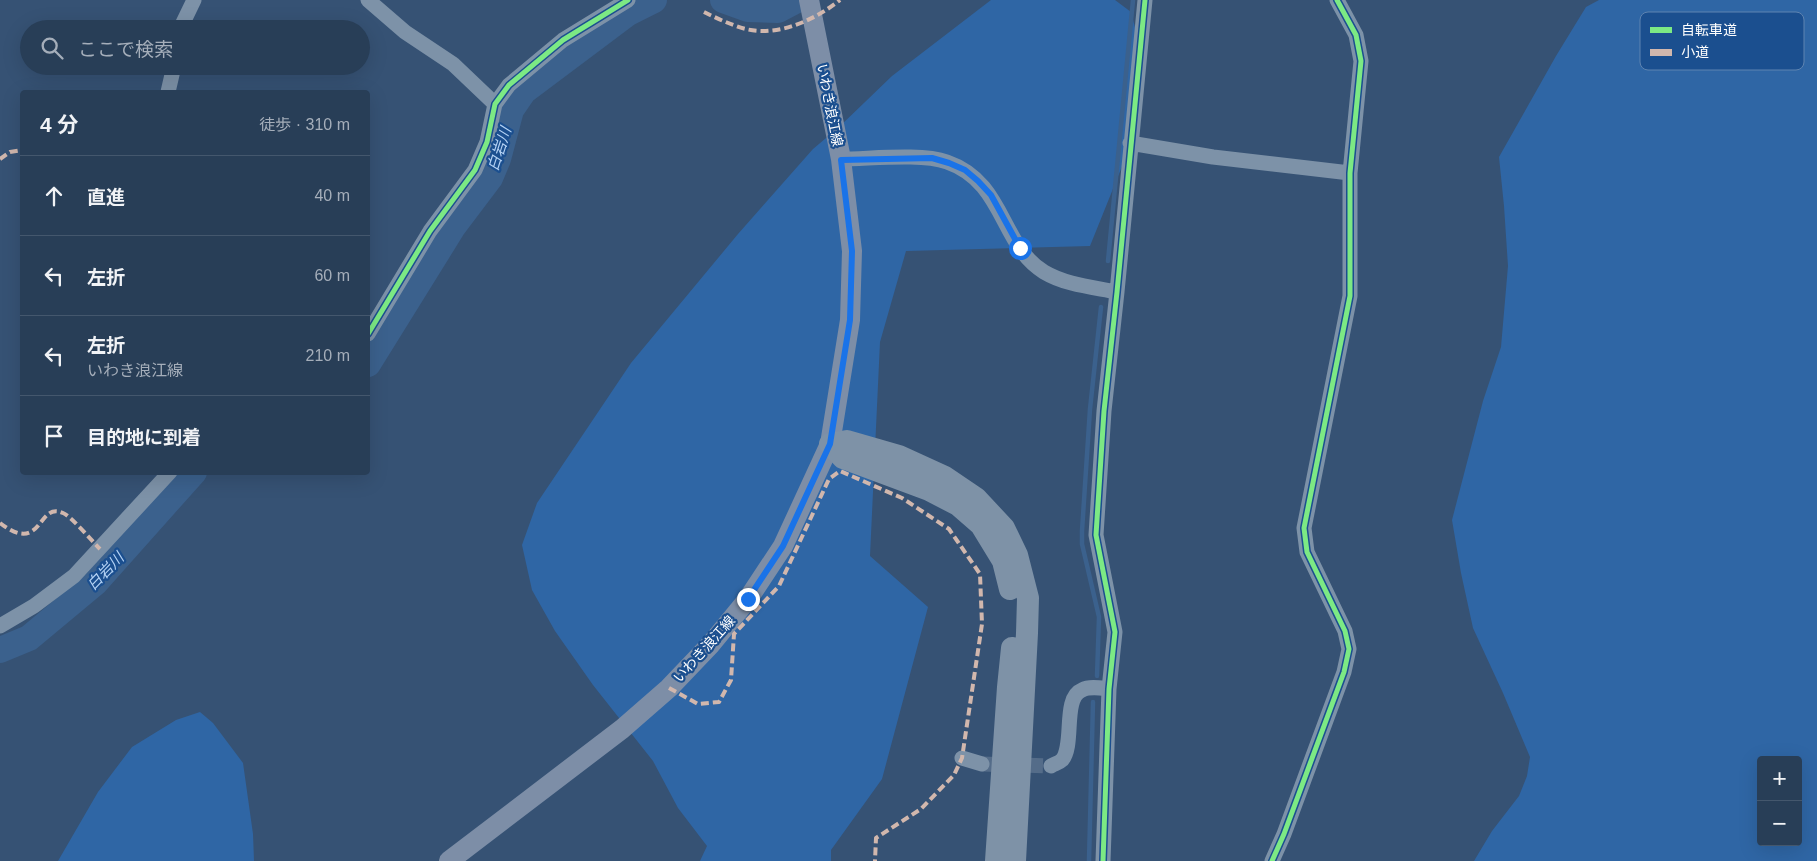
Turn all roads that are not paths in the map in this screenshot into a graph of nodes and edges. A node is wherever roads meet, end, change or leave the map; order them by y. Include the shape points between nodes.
1 (194, 0) edge
2 (368, 0) edge
3 (628, 0) edge
4 (1145, 0) edge
5 (1337, 0) edge
6 (810, 6) edge
7 (184, 20) edge
8 (172, 75) edge
9 (168, 90) edge
10 (495, 104) junction
11 (1130, 143) junction
12 (841, 160) junction
13 (1350, 173) junction
14 (1117, 292) junction
15 (370, 331) edge
16 (830, 444) junction
17 (167, 475) edge
18 (0, 626) edge
19 (1110, 689) junction
20 (962, 758) dead end
21 (982, 764) tunnel mouth
22 (1051, 766) dead end
23 (449, 861) edge
24 (996, 861) edge
25 (1015, 861) edge
26 (1103, 861) edge
27 (1272, 861) edge

1 - 7 street
2 - 10 street via 405,32 453,64
3 - 10 street via 563,40 509,85
4 - 11 street
5 - 13 street via 1356,35 1361,61
6 - 12 main road, いわき浪江線
8 - 9 street
10 - 15 street via 487,142 475,170 430,231
11 - 13 street via 1213,157
11 - 14 street
12 - 14 street via 932,158 965,170 991,195 1020,248 1043,271 1062,281
12 - 16 main road, いわき浪江線 via 852,251 850,320
13 - 27 street via 1350,296 1304,528 1308,552 1345,631 1349,649 1344,672
14 - 19 street via 1104,411 1096,535 1115,632
16 - 23 main road, いわき浪江線 via 783,546 748,599 712,644 622,729
16 - 24 highway via 843,458 930,490 958,505 981,525 1003,561 1013,602 1014,633
16 - 25 highway via 847,441 899,456 945,477 976,498 1004,528 1017,555 1028,598 1028,633
17 - 18 street via 74,576
19 - 22 street via 1079,690 1073,698 1066,753 1061,761
19 - 26 street
20 - 21 street

